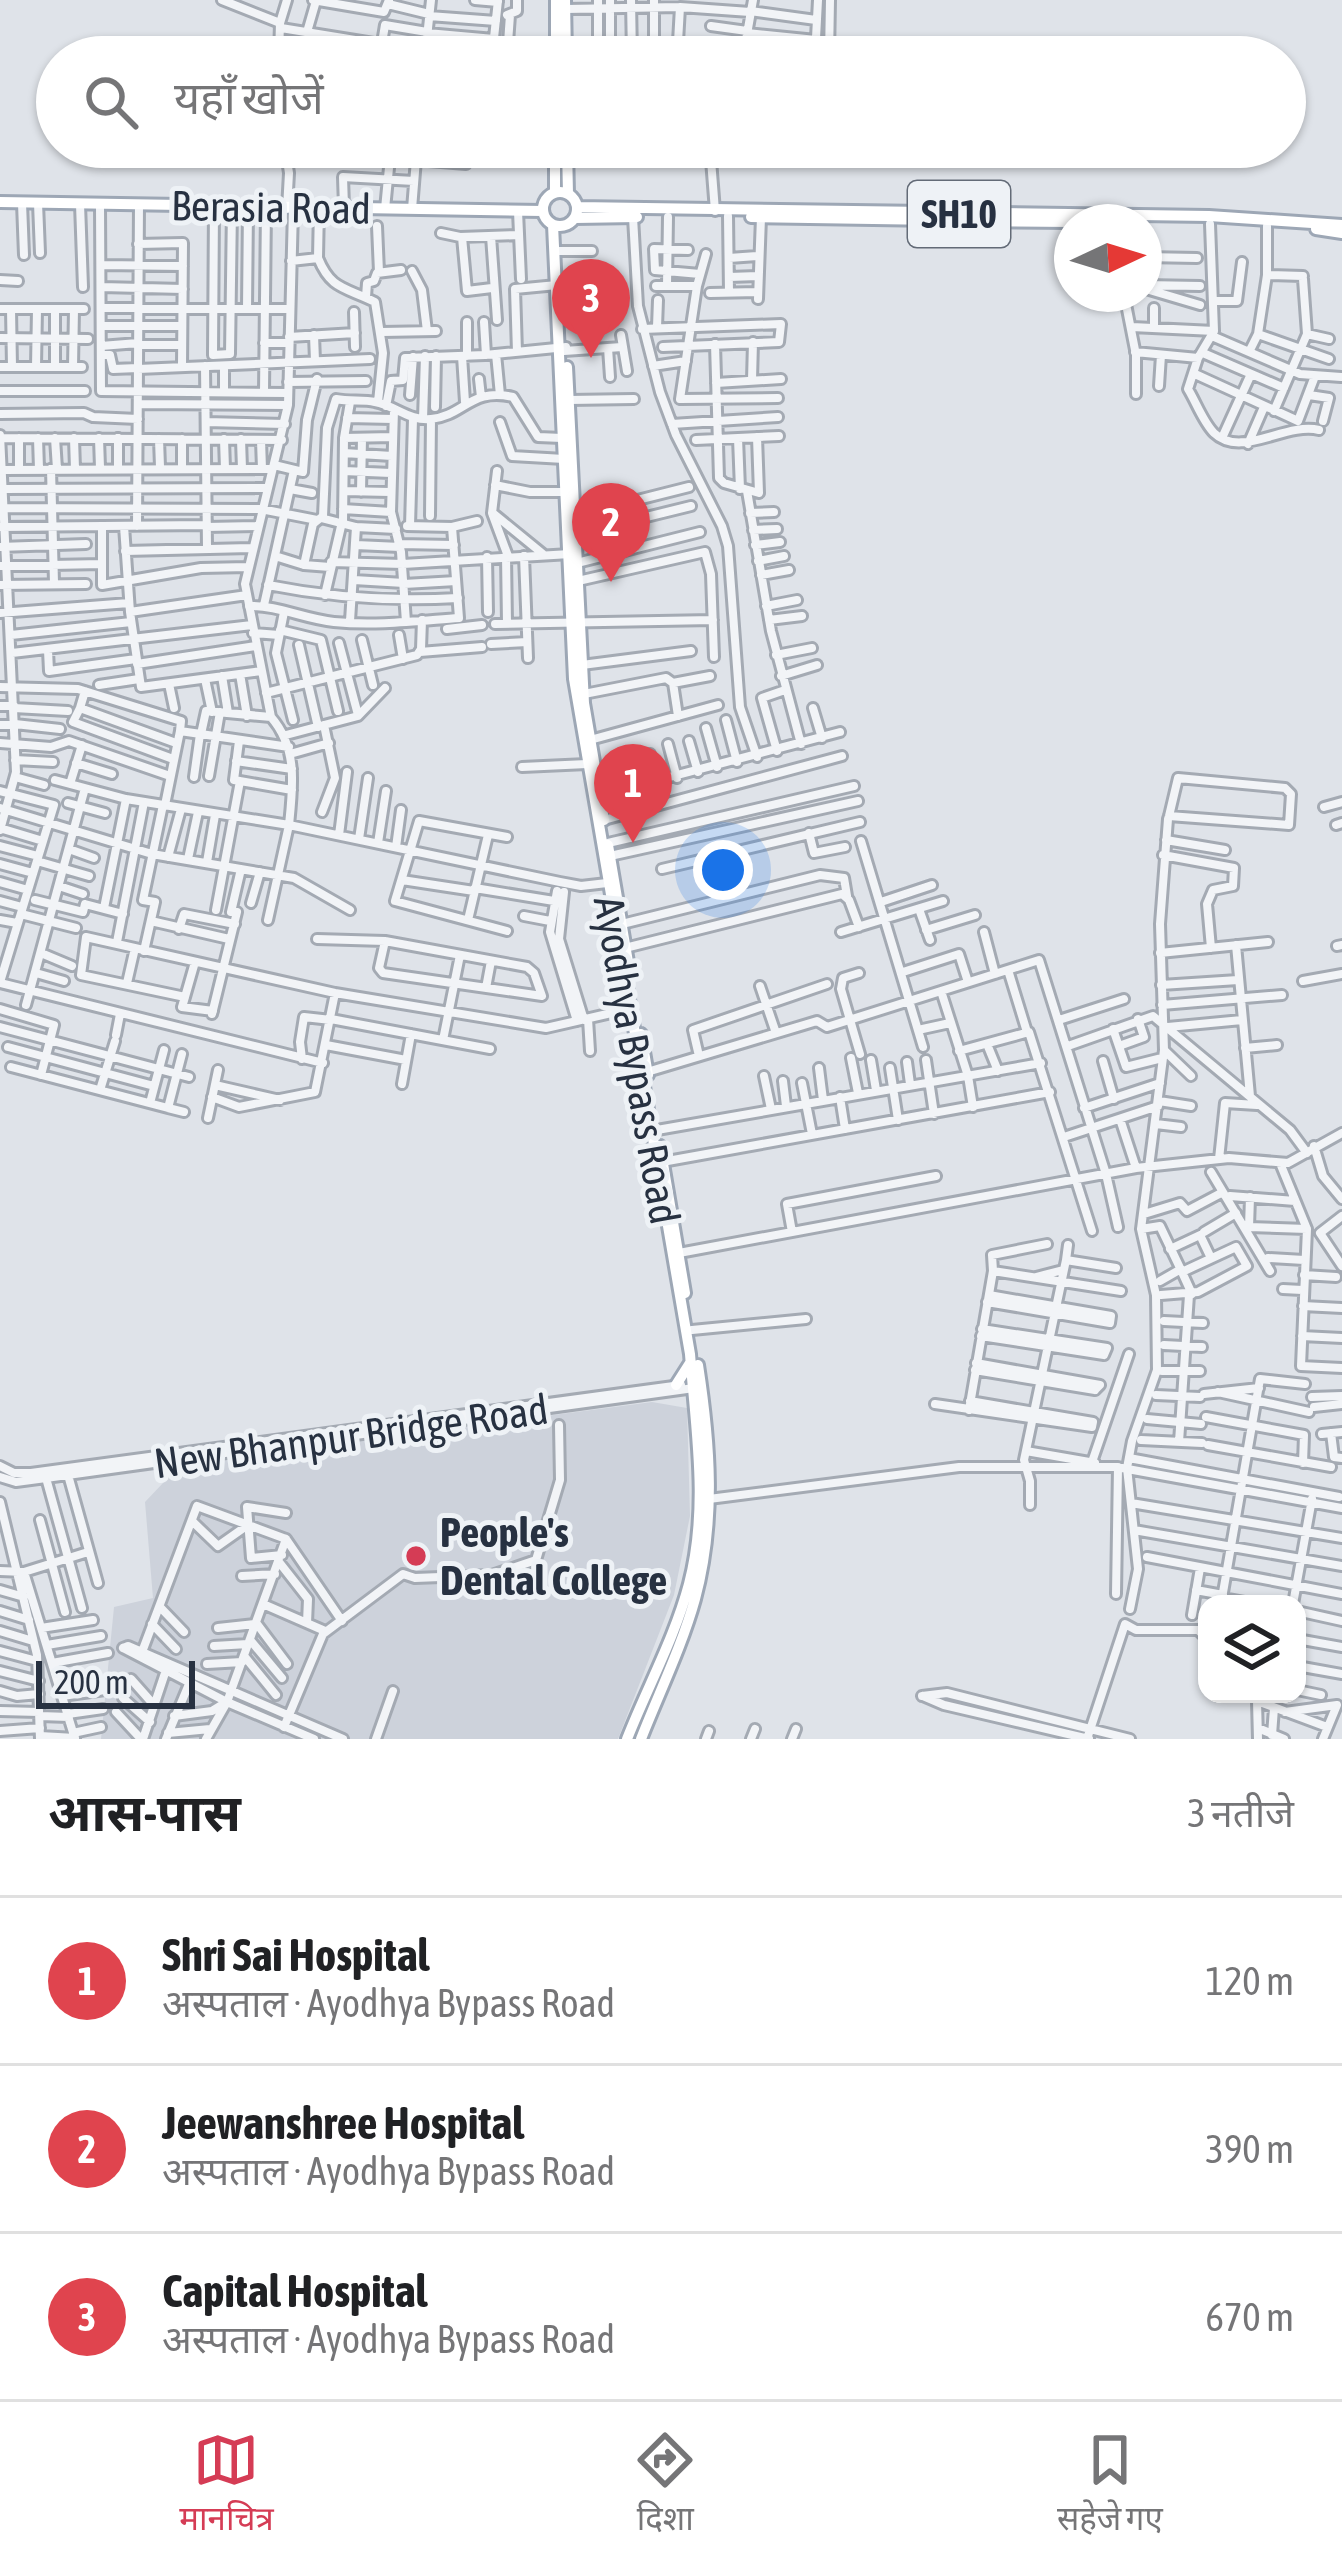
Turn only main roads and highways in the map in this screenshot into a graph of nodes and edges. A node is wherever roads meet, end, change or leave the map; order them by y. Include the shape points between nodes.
1 (560, 5) edge
2 (558, 36) edge
3 (564, 36) edge
4 (561, 168) edge
5 (562, 193) junction
6 (0, 202) edge
7 (543, 211) junction
8 (576, 212) junction
9 (722, 214) junction
10 (1054, 222) edge
11 (1248, 222) junction
12 (1162, 223) edge
13 (557, 225) junction
14 (1342, 229) edge
15 (558, 251) junction
16 (563, 349) junction
17 (565, 400) junction
18 (570, 491) junction
19 (571, 517) junction
20 (574, 557) junction
21 (575, 620) junction
22 (597, 796) junction
23 (610, 887) junction
24 (622, 948) junction
25 (659, 1163) junction
26 (691, 1362) junction
27 (697, 1385) junction
28 (697, 1405) junction
29 (705, 1448) junction
30 (704, 1514) junction
31 (627, 1739) edge
32 (641, 1739) edge

1 - 2 main road
1 - 3 main road
4 - 5 main road
5 - 7 main road via 548,196
5 - 8 main road
6 - 7 main road, Berasia Road
7 - 13 main road
8 - 9 main road, SH10
8 - 9 main road, SH10
8 - 13 main road
9 - 10 main road, SH10
9 - 11 main road, SH10 via 829,209
11 - 12 main road, SH10
11 - 14 main road, SH10
11 - 14 main road, SH10
13 - 15 main road, Ayodhya Bypass Road
15 - 16 main road, Ayodhya Bypass Road
15 - 16 main road, Ayodhya Bypass Road
16 - 17 main road, Ayodhya Bypass Road
17 - 18 main road, Ayodhya Bypass Road
17 - 18 main road, Ayodhya Bypass Road
18 - 19 main road, Ayodhya Bypass Road
19 - 20 main road, Ayodhya Bypass Road
19 - 20 main road, Ayodhya Bypass Road
20 - 21 main road, Ayodhya Bypass Road
20 - 21 main road, Ayodhya Bypass Road
21 - 22 main road, Ayodhya Bypass Road
21 - 22 main road, Ayodhya Bypass Road via 586,764
22 - 23 main road, Ayodhya Bypass Road
23 - 24 main road, Ayodhya Bypass Road
23 - 24 main road, Ayodhya Bypass Road
24 - 25 main road, Ayodhya Bypass Road
24 - 25 main road, Ayodhya Bypass Road
25 - 26 main road, Ayodhya Bypass Road
25 - 27 main road, Ayodhya Bypass Road
26 - 27 main road, Ayodhya Bypass Road
26 - 28 main road via 676,1388
27 - 28 main road, Ayodhya Bypass Road
27 - 29 main road, Ayodhya Bypass Road
28 - 29 main road, Ayodhya Bypass Road
29 - 30 main road, Ayodhya Bypass Road
29 - 30 main road, Ayodhya Bypass Road
30 - 31 main road, Ayodhya Bypass Road via 689,1585
30 - 32 main road, Ayodhya Bypass Road via 694,1603

